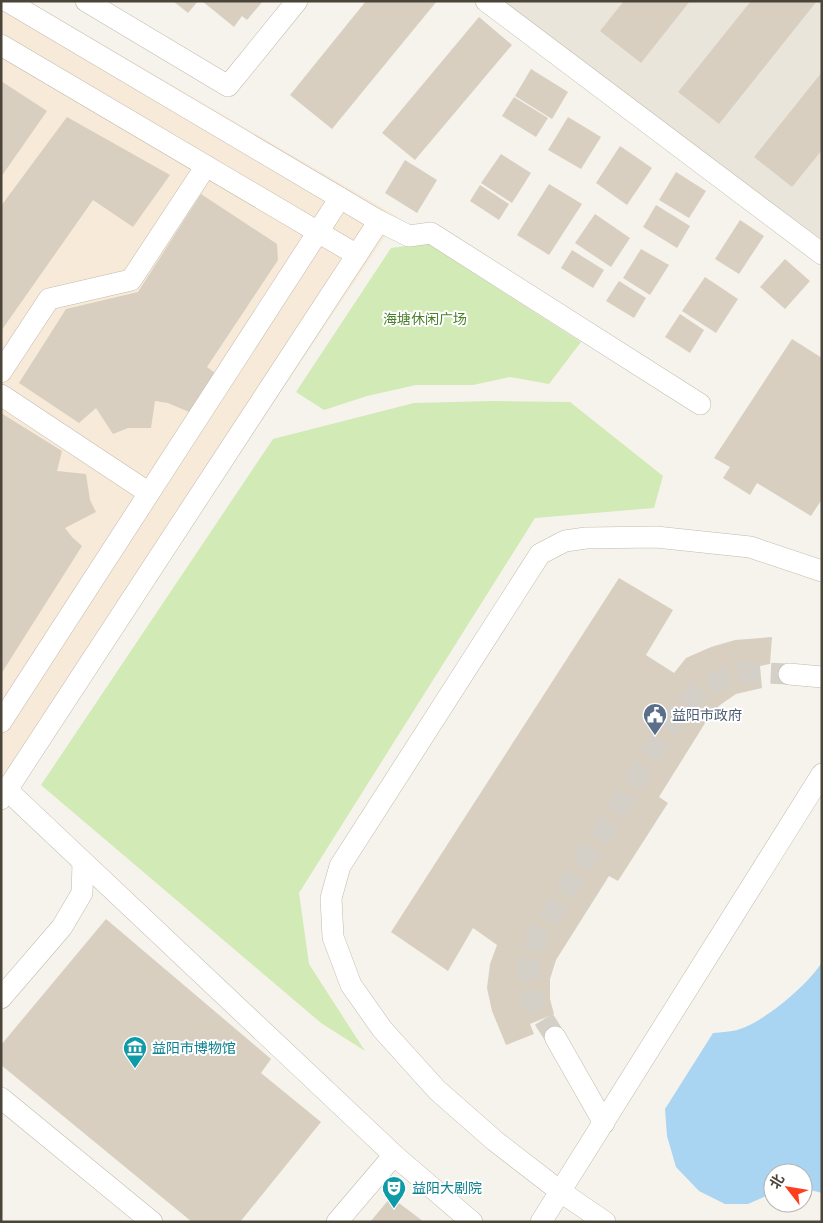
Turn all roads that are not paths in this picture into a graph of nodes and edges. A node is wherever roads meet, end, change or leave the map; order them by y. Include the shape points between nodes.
1 (7, 1) edge
2 (86, 1) edge
3 (297, 1) edge
4 (486, 1) edge
5 (1, 45) edge
6 (206, 166) junction
7 (340, 198) junction
8 (379, 221) junction
9 (318, 232) junction
10 (822, 254) edge
11 (357, 255) junction
12 (1, 372) edge
13 (1, 395) edge
14 (700, 404) dead end
15 (150, 493) junction
16 (822, 571) edge
17 (789, 674) tunnel mouth
18 (822, 677) edge
19 (1, 722) edge
20 (822, 774) edge
21 (4, 794) edge
22 (83, 863) junction
23 (1, 998) edge
24 (555, 1037) tunnel mouth
25 (1, 1098) edge
26 (604, 1123) junction
27 (394, 1156) junction
28 (561, 1192) junction
29 (152, 1222) edge
30 (338, 1222) edge
31 (472, 1222) edge
32 (541, 1222) edge
33 (605, 1222) edge

1 - 7 street
2 - 3 street via 228,86
4 - 10 street
5 - 6 street
6 - 9 street
6 - 12 street via 131,280 49,299
7 - 8 street
7 - 9 street
8 - 11 street
8 - 14 street via 409,236 432,233
9 - 11 street
9 - 15 street
11 - 21 street
13 - 15 street
15 - 19 street
16 - 28 street via 750,547 656,537 565,541 540,554 340,866 331,898 333,937 351,985 382,1029 437,1090 495,1141
17 - 18 street
20 - 26 street
21 - 22 street
22 - 23 street via 82,893 62,926
22 - 27 street
24 - 26 street
25 - 29 street
26 - 28 street
27 - 30 street
27 - 31 street
28 - 32 street
28 - 33 street

